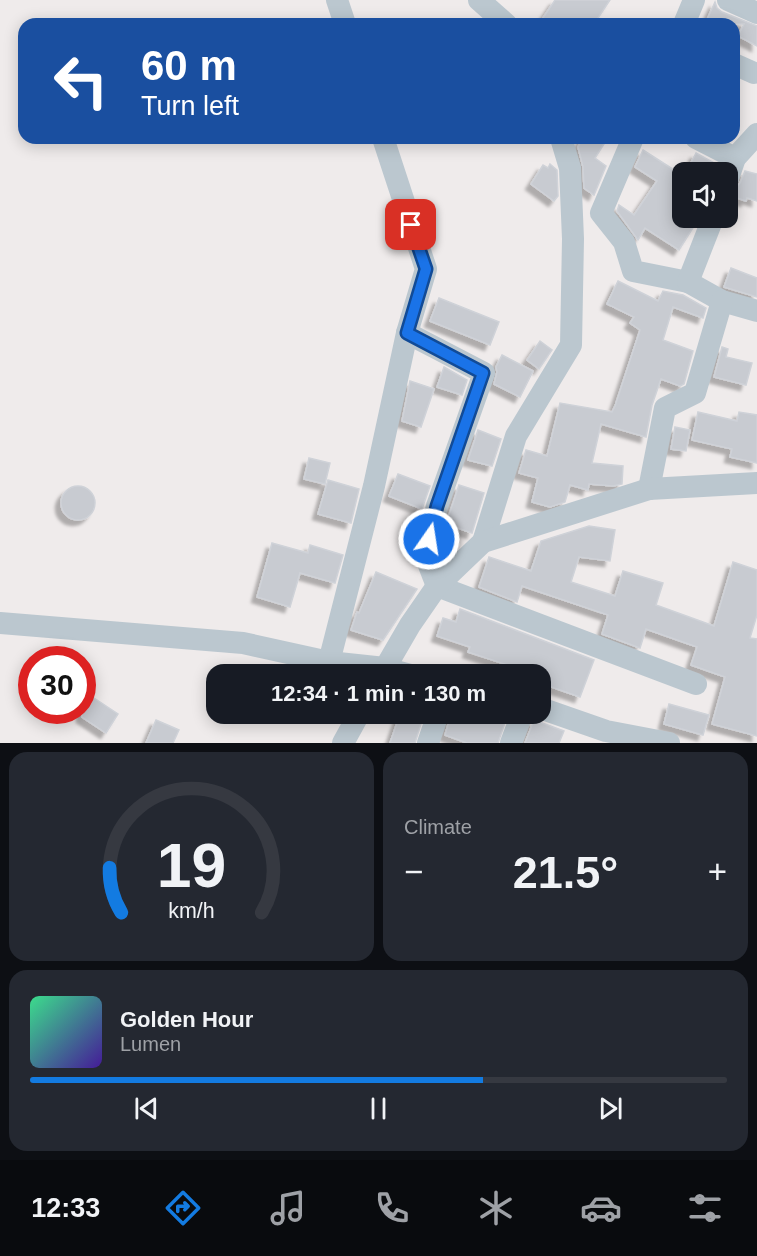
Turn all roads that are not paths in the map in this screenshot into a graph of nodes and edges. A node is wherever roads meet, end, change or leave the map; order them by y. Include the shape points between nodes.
1 (337, 0) edge
2 (479, 0) edge
3 (504, 0) edge
4 (694, 0) edge
5 (728, 0) edge
6 (757, 13) edge
7 (343, 18) edge
8 (501, 18) edge
9 (507, 18) edge
10 (686, 18) edge
11 (757, 134) edge
12 (384, 144) edge
13 (563, 144) edge
14 (630, 144) edge
15 (703, 144) edge
16 (724, 162) edge
17 (736, 162) edge
18 (708, 228) edge
19 (688, 282) junction
20 (722, 300) junction
21 (757, 311) edge
22 (407, 333) junction
23 (757, 483) edge
24 (649, 489) junction
25 (483, 542) junction
26 (437, 586) junction
27 (0, 622) edge
28 (329, 662) junction
29 (340, 664) edge
30 (388, 664) edge
31 (696, 684) dead end
32 (551, 713) edge
33 (353, 724) edge
34 (435, 724) edge
35 (518, 724) edge
36 (603, 737) edge
37 (343, 743) edge
38 (428, 743) edge
39 (511, 743) edge
40 (669, 743) edge

1 - 7 street
2 - 8 street
3 - 9 street
4 - 10 street
5 - 6 street
11 - 17 street
12 - 22 street via 426,269
13 - 25 street via 570,168 573,239 571,345 516,436
14 - 19 street via 601,213 624,242 633,271
15 - 16 street
18 - 19 street
19 - 20 street
20 - 21 street
20 - 24 street via 695,393 665,408
22 - 26 street via 483,373 437,506 425,555
22 - 28 street via 374,486
23 - 24 street
24 - 25 street
25 - 26 street
26 - 30 street
26 - 31 street
27 - 28 street via 243,643
28 - 29 street
32 - 36 street
33 - 37 street
34 - 38 street
35 - 39 street
36 - 40 street

